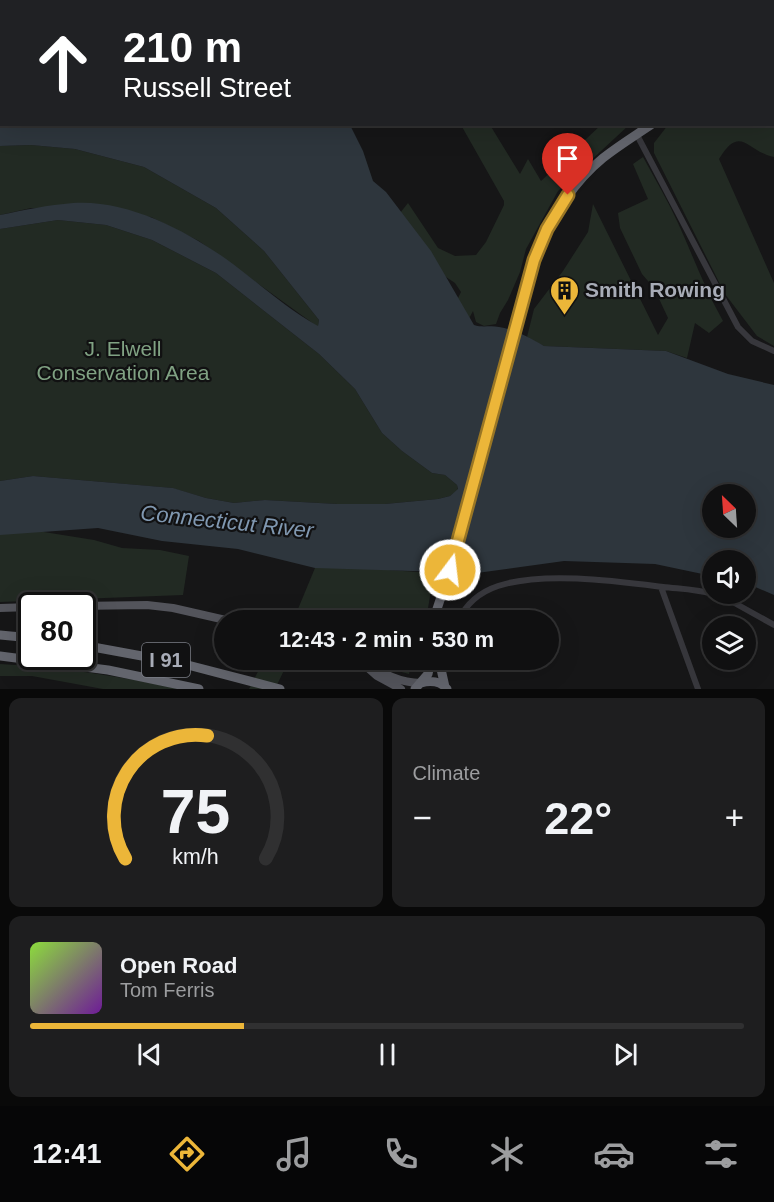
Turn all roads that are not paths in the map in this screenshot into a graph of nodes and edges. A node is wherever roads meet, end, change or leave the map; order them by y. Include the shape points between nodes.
1 (649, 126) edge
2 (637, 135) junction
3 (774, 351) edge
4 (661, 587) junction
5 (702, 592) edge
6 (736, 604) edge
7 (96, 606) edge
8 (18, 607) edge
9 (0, 608) edge
10 (438, 610) edge
11 (465, 610) edge
12 (214, 617) edge
13 (774, 625) edge
14 (0, 635) edge
15 (18, 637) edge
16 (96, 648) edge
17 (0, 656) edge
18 (371, 670) edge
19 (380, 670) edge
20 (429, 670) edge
21 (442, 670) edge
22 (377, 676) junction
23 (418, 686) edge
24 (446, 688) edge
25 (199, 689) edge
26 (280, 689) edge
27 (389, 689) edge
28 (401, 689) edge
29 (698, 689) edge

1 - 2 highway
2 - 3 street via 738,327 752,341
2 - 10 highway via 601,159 582,178 543,236
4 - 5 street
4 - 11 street via 625,581 535,580 507,584 478,596
4 - 29 street
6 - 13 street
7 - 12 main road via 173,608
8 - 9 main road
14 - 15 highway
16 - 26 highway, I 91 via 165,660
17 - 25 highway, I 91 via 108,670
18 - 22 main road
19 - 23 main road
20 - 23 highway
21 - 24 highway
22 - 27 main road
22 - 28 main road
23 - 24 highway via 435,682

